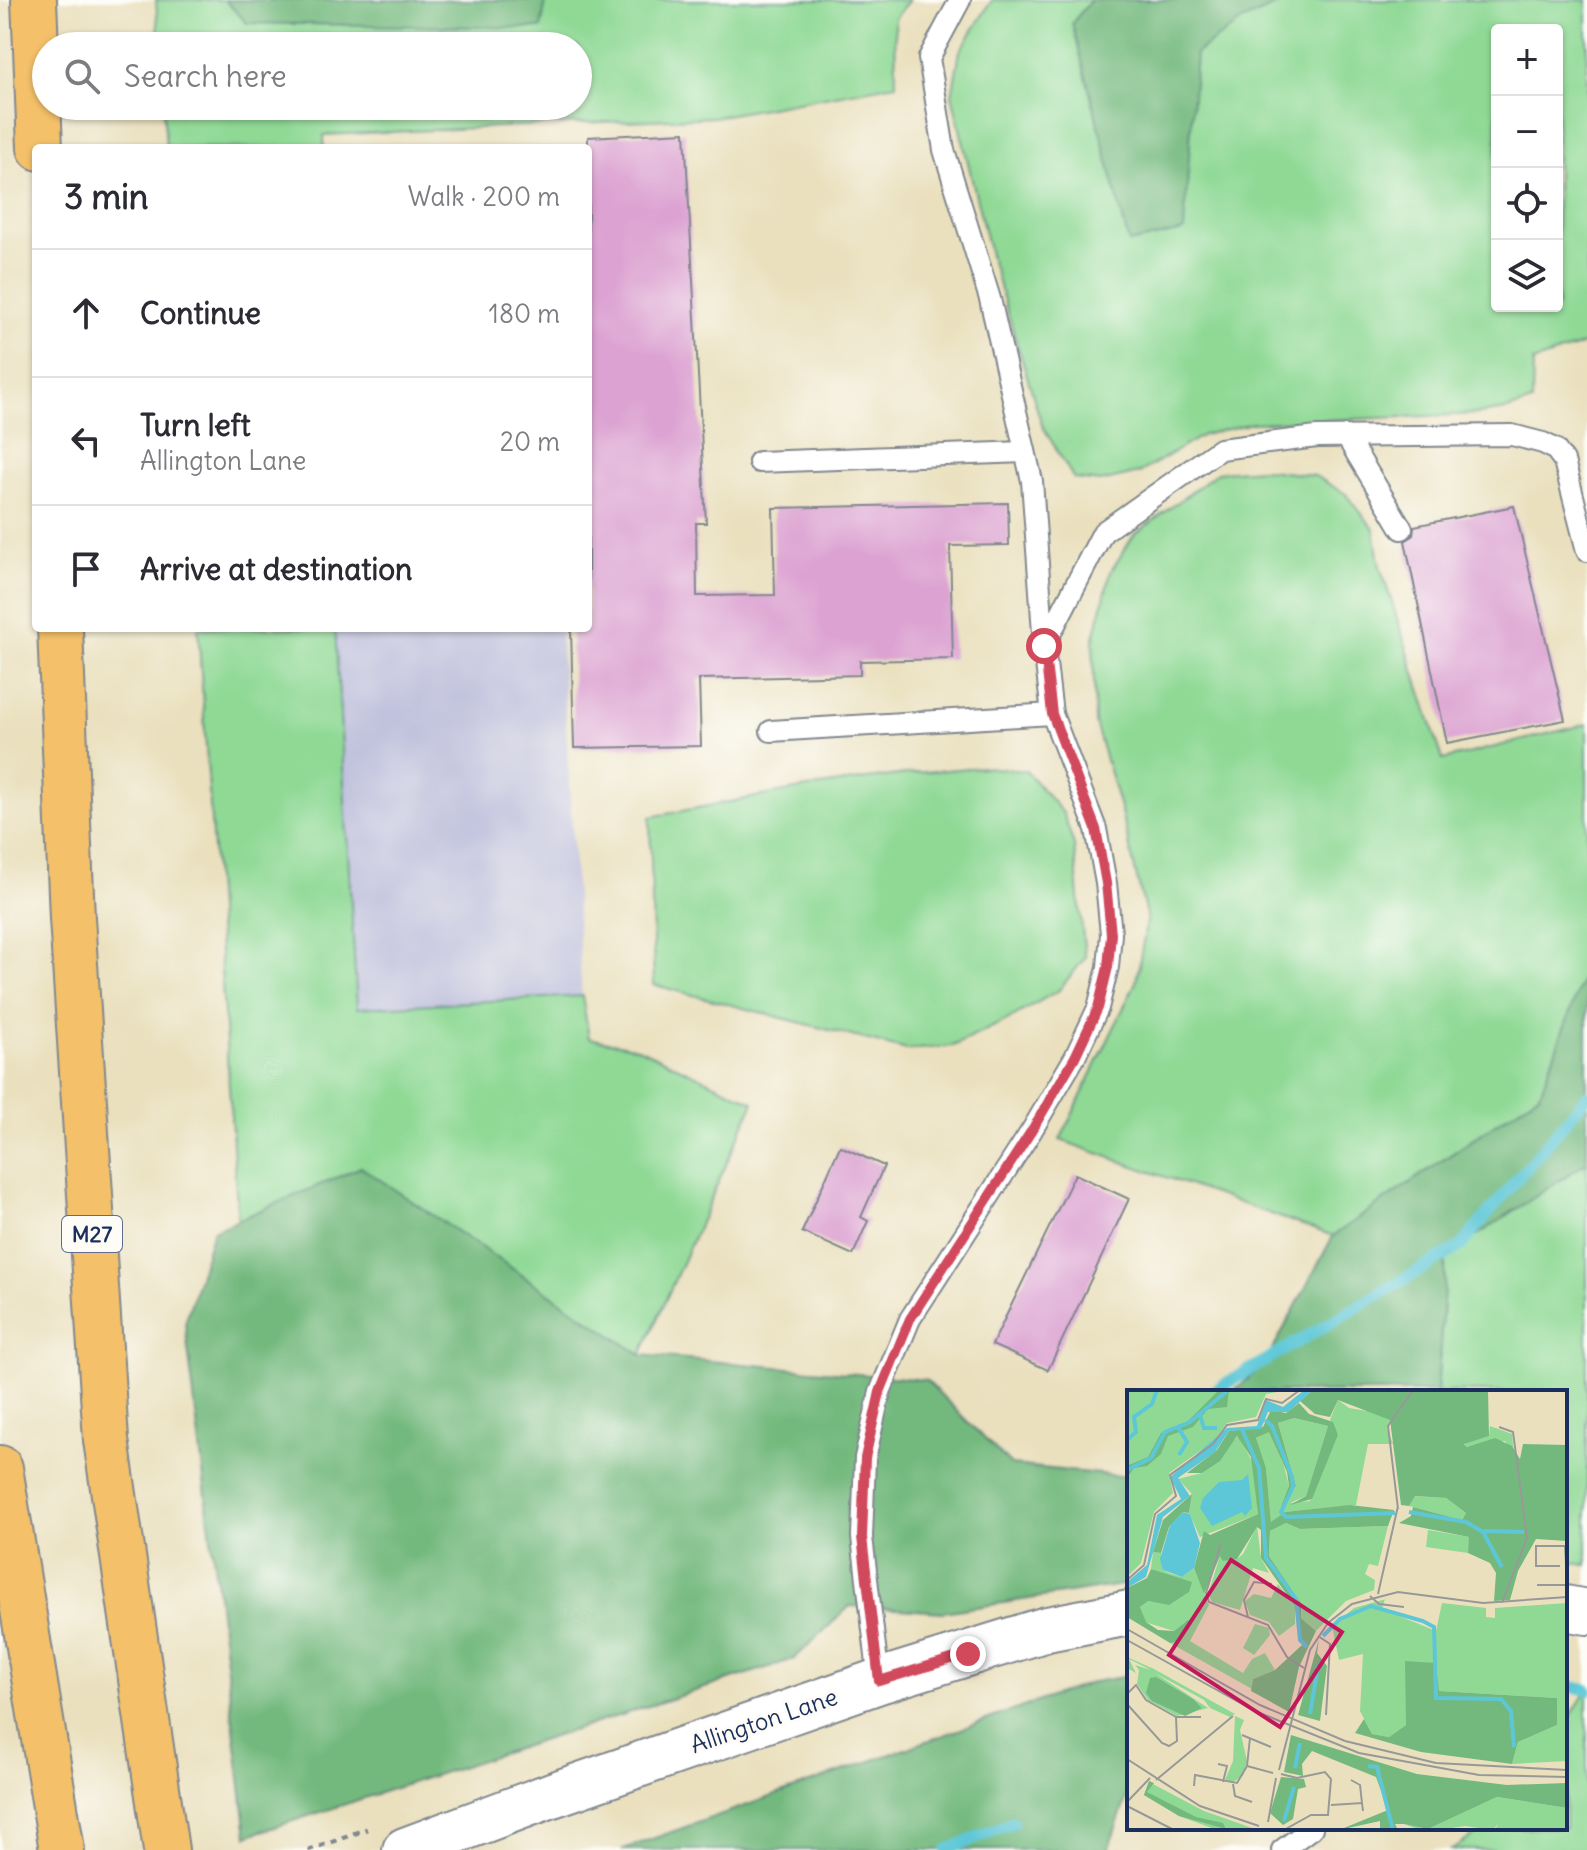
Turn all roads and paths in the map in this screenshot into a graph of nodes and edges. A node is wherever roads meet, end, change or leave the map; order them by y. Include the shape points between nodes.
1 (34, 0) edge
2 (960, 0) edge
3 (35, 32) edge
4 (39, 120) edge
5 (40, 144) edge
6 (1346, 436) junction
7 (1025, 452) junction
8 (759, 462) dead end
9 (1402, 529) dead end
10 (1587, 551) edge
11 (60, 632) edge
12 (1044, 646) junction
13 (1052, 714) junction
14 (771, 731) dead end
15 (0, 1468) edge
16 (1567, 1608) edge
17 (1587, 1612) edge
18 (1127, 1613) edge
19 (879, 1681) junction
20 (1309, 1830) edge
21 (317, 1847) dead end
22 (62, 1850) edge
23 (166, 1850) edge
24 (308, 1850) edge
25 (405, 1850) edge
26 (1282, 1850) edge

1 - 3 highway
2 - 7 lane via 929,58 944,150 990,299
4 - 5 highway
6 - 9 lane
6 - 10 lane via 1512,435 1543,443 1564,461
6 - 12 lane via 1220,449 1103,532
7 - 8 lane
7 - 12 lane via 1032,481
11 - 23 highway, M27 via 72,918 106,1440
12 - 13 lane
13 - 14 lane
13 - 19 lane via 1096,829 1111,934 1108,967 1098,1008 1075,1057 910,1319 880,1392 865,1458 862,1537
15 - 22 highway
16 - 17 street
18 - 19 street, Allington Lane via 1047,1629
19 - 25 street, Allington Lane
20 - 26 lane
21 - 24 path

